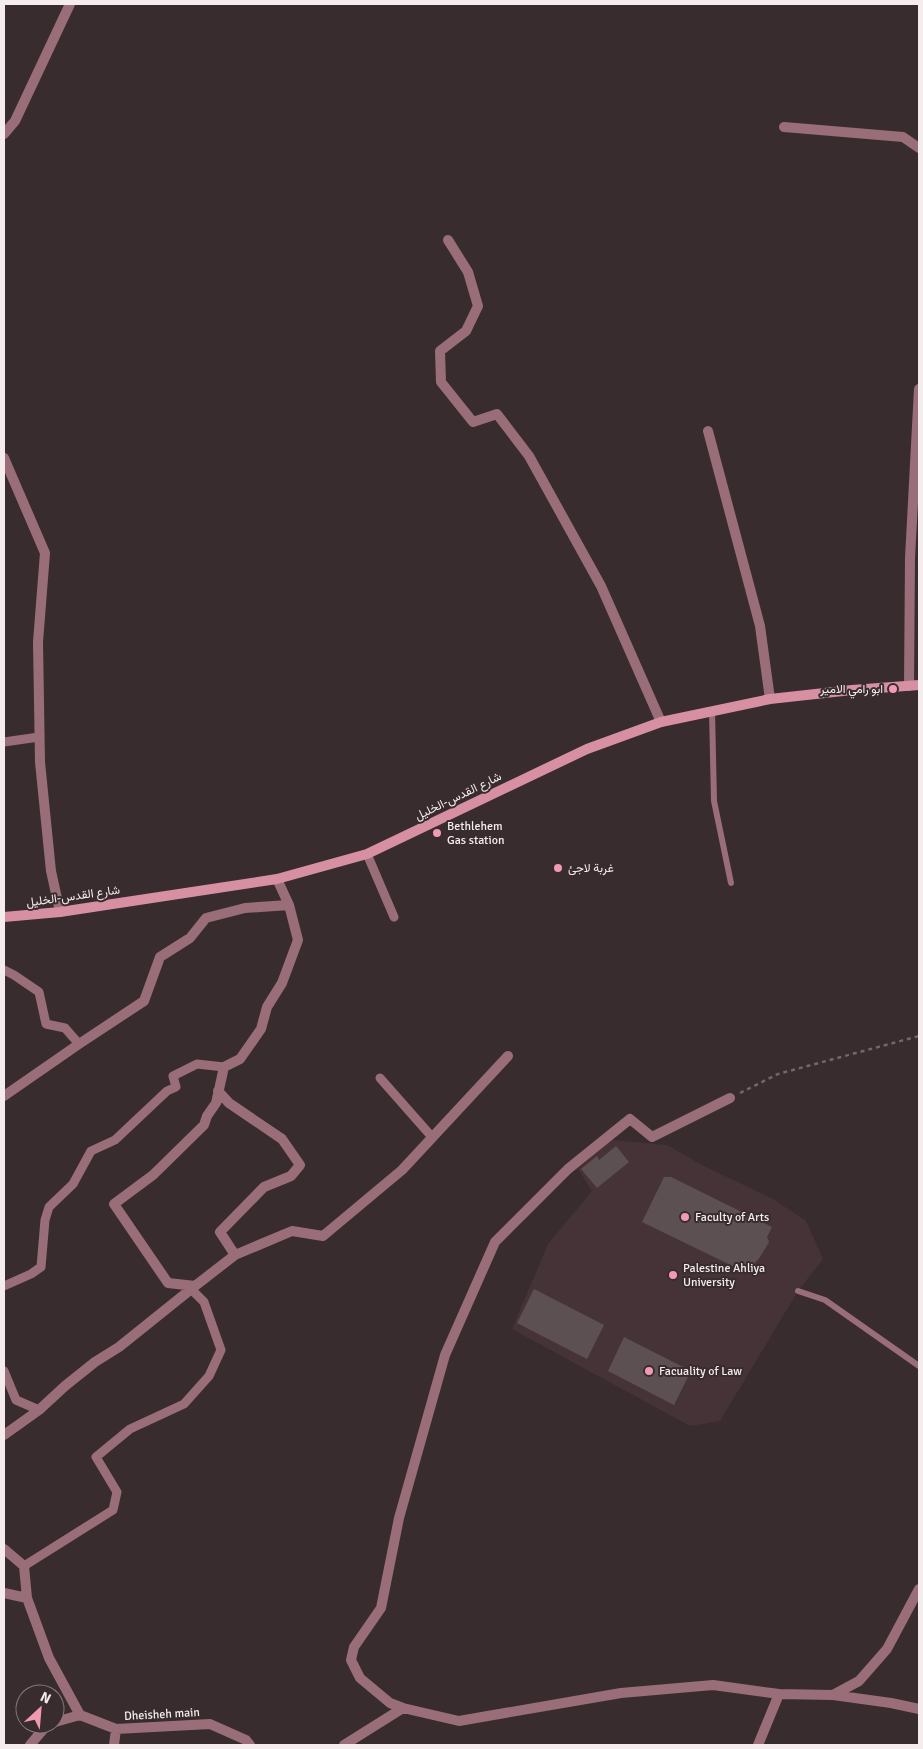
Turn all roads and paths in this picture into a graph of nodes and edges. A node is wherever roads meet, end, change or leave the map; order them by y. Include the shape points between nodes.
1 (70, 4) edge
2 (784, 127) dead end
3 (4, 134) edge
4 (919, 148) edge
5 (448, 240) dead end
6 (919, 389) edge
7 (708, 430) dead end
8 (4, 458) edge
9 (914, 685) edge
10 (770, 699) junction
11 (712, 712) junction
12 (660, 722) junction
13 (39, 737) junction
14 (4, 742) edge
15 (366, 854) junction
16 (277, 879) junction
17 (731, 883) dead end
18 (289, 905) junction
19 (60, 912) junction
20 (4, 917) edge
21 (394, 917) dead end
22 (4, 970) edge
23 (919, 1036) edge
24 (79, 1044) junction
25 (508, 1056) dead end
26 (224, 1067) junction
27 (380, 1078) dead end
28 (218, 1091) junction
29 (4, 1096) edge
30 (730, 1098) joint
31 (432, 1137) junction
32 (235, 1255) junction
33 (4, 1286) edge
34 (193, 1288) junction
35 (798, 1291) dead end
36 (919, 1366) edge
37 (4, 1371) edge
38 (39, 1410) junction
39 (4, 1435) edge
40 (5, 1551) edge
41 (24, 1566) junction
42 (919, 1589) edge
43 (4, 1593) edge
44 (27, 1598) junction
45 (779, 1694) junction
46 (833, 1695) junction
47 (402, 1708) junction
48 (919, 1709) edge
49 (80, 1715) junction
50 (65, 1719) edge
51 (116, 1729) junction
52 (39, 1734) edge
53 (30, 1745) edge
54 (114, 1745) edge
55 (250, 1745) edge
56 (344, 1745) edge
57 (758, 1745) edge

1 - 3 street via 15,121
2 - 4 street via 903,137
5 - 12 street via 468,272 478,306 466,331 440,351 441,382 473,422 498,414 529,456 602,586
6 - 9 street via 910,558
7 - 10 street via 760,626
8 - 13 street via 45,553 38,642
9 - 10 main road, شارع القدس-الخليل
10 - 11 main road, شارع القدس-الخليل
11 - 12 main road, شارع القدس-الخليل
11 - 17 lane via 714,801
12 - 15 main road, شارع القدس-الخليل via 587,749
13 - 14 street
13 - 19 street via 51,872
15 - 16 main road, شارع القدس-الخليل
15 - 21 street
16 - 18 street
16 - 19 main road, شارع القدس-الخليل
18 - 24 street via 245,908 206,918 190,938 160,957 144,1001
18 - 26 street via 298,940 282,982 251,1044 240,1059
19 - 20 main road, شارع القدس-الخليل
22 - 24 street via 39,992 46,1024 65,1028
23 - 30 path via 778,1074
24 - 29 street
25 - 31 street
26 - 28 street
26 - 33 street via 197,1064 174,1076 176,1087 166,1091 115,1140 91,1151 73,1184 49,1207 41,1267
27 - 31 street
28 - 32 street via 229,1103 282,1139 300,1166 291,1176 264,1187 220,1232
28 - 34 street via 216,1103 204,1124 153,1175 114,1204 168,1283
30 - 47 street via 652,1137 630,1119 568,1169 495,1242 444,1355 399,1518 381,1608 354,1647 351,1660 360,1678 390,1703
31 - 32 street via 402,1170 323,1236 292,1231
32 - 34 street
34 - 38 street via 95,1362
34 - 41 street via 204,1302 221,1350 210,1376 184,1404 130,1429 96,1457 117,1492 113,1510
35 - 36 lane via 826,1300
37 - 38 street via 16,1400
38 - 39 street
40 - 41 street
41 - 44 street
42 - 46 street via 887,1649 859,1681
43 - 44 street
44 - 49 street via 49,1658
45 - 46 street
45 - 47 street via 713,1685 692,1686 621,1694 459,1721
45 - 57 street
46 - 48 street
47 - 56 street
49 - 50 street
49 - 51 street, Dheisheh main
51 - 54 street
51 - 55 street, Dheisheh main via 210,1724 246,1740
52 - 53 street

